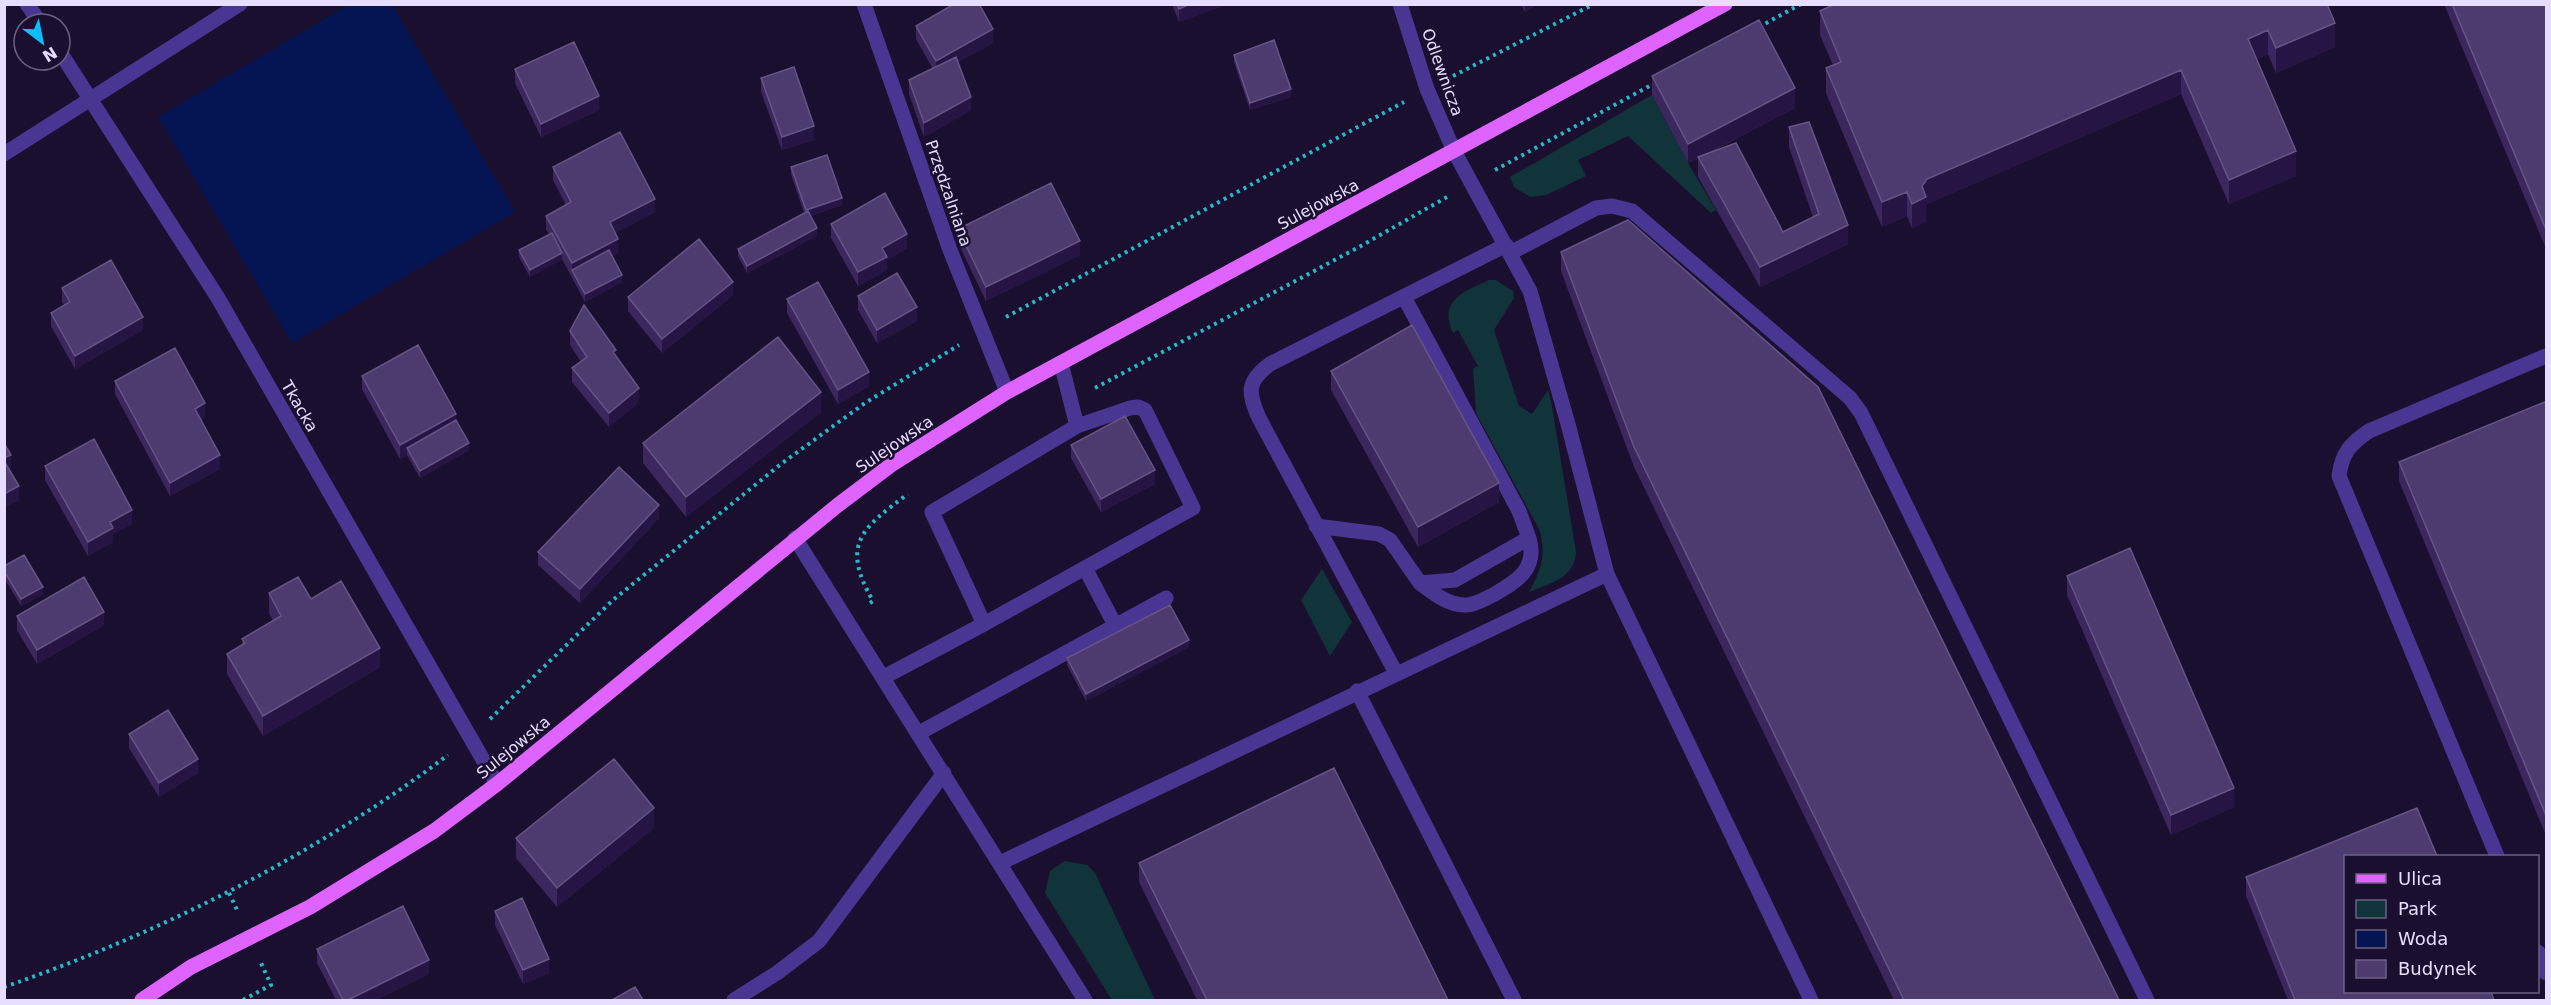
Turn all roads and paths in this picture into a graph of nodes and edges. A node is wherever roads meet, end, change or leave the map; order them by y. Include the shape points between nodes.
1 (240, 4) edge
2 (864, 4) edge
3 (1400, 4) edge
4 (1594, 4) edge
5 (1725, 4) edge
6 (1801, 4) edge
7 (1748, 33) edge
8 (72, 70) edge
9 (1665, 78) edge
10 (1427, 89) junction
11 (91, 98) junction
12 (1454, 152) junction
13 (4, 154) edge
14 (1472, 183) junction
15 (1508, 249) junction
16 (1404, 297) junction
17 (981, 330) junction
18 (2547, 356) edge
19 (1061, 363) junction
20 (1007, 392) junction
21 (1071, 400) junction
22 (1077, 426) junction
23 (911, 492) dead end
24 (1316, 525) junction
25 (795, 538) junction
26 (1529, 538) junction
27 (1085, 568) junction
28 (1607, 574) junction
29 (1420, 583) junction
30 (1166, 597) dead end
31 (846, 617) junction
32 (984, 624) junction
33 (1115, 625) junction
34 (1396, 673) junction
35 (884, 677) junction
36 (1357, 691) junction
37 (919, 733) junction
38 (469, 739) junction
39 (944, 773) junction
40 (497, 784) junction
41 (2497, 855) edge
42 (1000, 863) junction
43 (2539, 954) edge
44 (2547, 973) edge
45 (271, 985) dead end
46 (4, 987) edge
47 (142, 1000) edge
48 (243, 1000) edge
49 (734, 1000) edge
50 (1085, 1000) edge
51 (1514, 1000) edge
52 (1811, 1000) edge
53 (2147, 1000) edge

1 - 11 street
2 - 17 street, Przędzalniana
3 - 10 street, Odlewnicza
4 - 10 path
5 - 12 main road, Sulejowska
6 - 7 path
8 - 11 street, Tkacka
9 - 14 path
10 - 12 street, Odlewnicza
10 - 17 path
11 - 13 street
11 - 38 street, Tkacka via 218,298
12 - 14 street, Odlewnicza
12 - 19 main road, Sulejowska
14 - 15 street, Odlewnicza
14 - 21 path via 1349,253
15 - 16 street
15 - 28 street, Odlewnicza via 1530,291 1540,321
15 - 53 street via 1596,208 1612,206 1632,211 1850,398 1862,413
16 - 24 street via 1270,364 1252,381 1252,402 1258,418
16 - 26 street via 1519,511
17 - 20 street, Przędzalniana
17 - 38 path via 865,404 781,464 613,600
18 - 41 street via 2369,431 2350,444 2339,476
19 - 20 main road, Sulejowska
19 - 21 street
20 - 25 main road, Sulejowska via 891,465
21 - 22 street
22 - 27 street via 1138,406 1144,410 1193,508
22 - 32 street via 932,512
23 - 31 path via 886,510 862,536 856,560 861,580 873,601
24 - 29 street via 1379,534 1390,540
24 - 34 street
25 - 31 street
25 - 40 main road, Sulejowska
26 - 29 street via 1455,580
26 - 29 street via 1531,564 1523,576 1476,604 1455,603
27 - 32 street
27 - 33 street
28 - 34 street
28 - 52 street, Odlewnicza
30 - 33 street
31 - 35 street
32 - 35 street
33 - 37 street
34 - 36 street
35 - 37 street
36 - 42 street
36 - 51 street
37 - 39 street
38 - 40 street, Tkacka
38 - 46 path via 407,785 229,893 170,921
39 - 42 street
39 - 49 street via 819,941
40 - 47 main road, Sulejowska via 374,869 310,907 191,967
42 - 50 street
43 - 44 street
45 - 48 path

